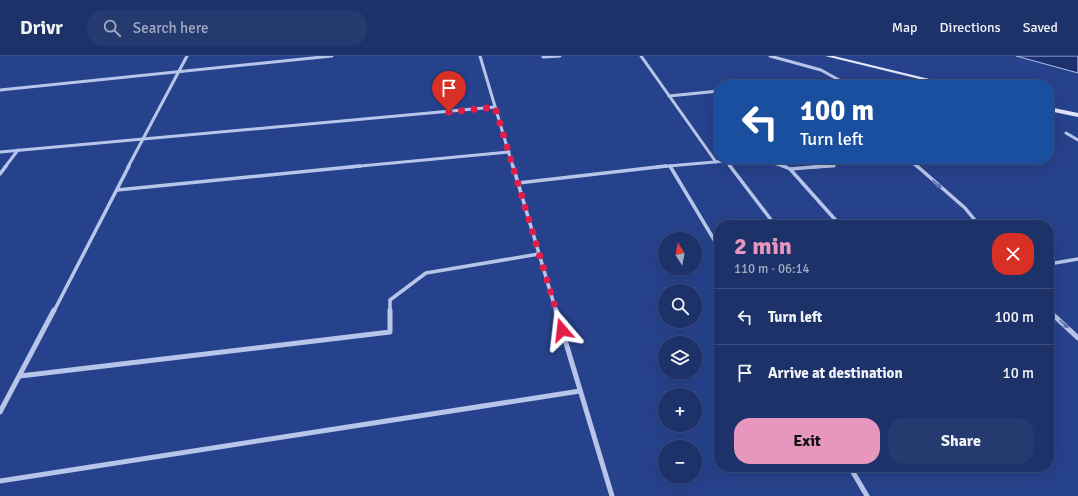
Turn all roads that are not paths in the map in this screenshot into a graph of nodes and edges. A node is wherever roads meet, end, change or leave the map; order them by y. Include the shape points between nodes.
1 (187, 56) edge
2 (332, 56) edge
3 (480, 56) edge
4 (560, 56) edge
5 (640, 56) edge
6 (770, 56) edge
7 (828, 56) edge
8 (543, 58) dead end
9 (178, 71) junction
10 (842, 80) edge
11 (930, 80) edge
12 (0, 90) edge
13 (714, 92) edge
14 (669, 96) junction
15 (495, 107) junction
16 (1054, 110) edge
17 (1078, 115) edge
18 (1066, 133) dead end
19 (142, 140) junction
20 (1078, 140) edge
21 (18, 150) junction
22 (0, 152) edge
23 (509, 152) junction
24 (714, 159) edge
25 (714, 162) edge
26 (728, 164) edge
27 (776, 164) edge
28 (835, 164) edge
29 (914, 164) edge
30 (670, 166) junction
31 (790, 169) junction
32 (0, 174) edge
33 (518, 183) junction
34 (117, 190) junction
35 (771, 220) edge
36 (836, 220) edge
37 (975, 220) edge
38 (714, 240) edge
39 (539, 254) junction
40 (1078, 259) edge
41 (1054, 263) edge
42 (1054, 316) edge
43 (1078, 338) edge
44 (20, 376) junction
45 (580, 391) junction
46 (0, 412) edge
47 (853, 472) edge
48 (0, 481) edge
49 (612, 496) edge
50 (868, 496) edge

1 - 9 street
2 - 9 street
3 - 15 street
4 - 8 street
5 - 14 street
6 - 10 street via 827,72
7 - 11 main road
9 - 12 street
9 - 19 street
13 - 14 street
14 - 24 street
15 - 19 street
15 - 23 street
16 - 17 main road
18 - 20 street
19 - 21 street
19 - 34 street
21 - 22 street
21 - 32 street
23 - 33 street
23 - 34 street
25 - 30 street
26 - 35 street
27 - 31 street
28 - 31 street
29 -> 37 street via 965,208
30 - 33 street
30 - 38 street
31 - 36 street
33 - 39 street
34 - 44 street
39 - 44 street via 426,274 390,300 390,332
39 - 45 street
40 - 41 street
42 -> 43 street
44 - 46 street
45 - 48 street
45 - 49 street
47 - 50 street

